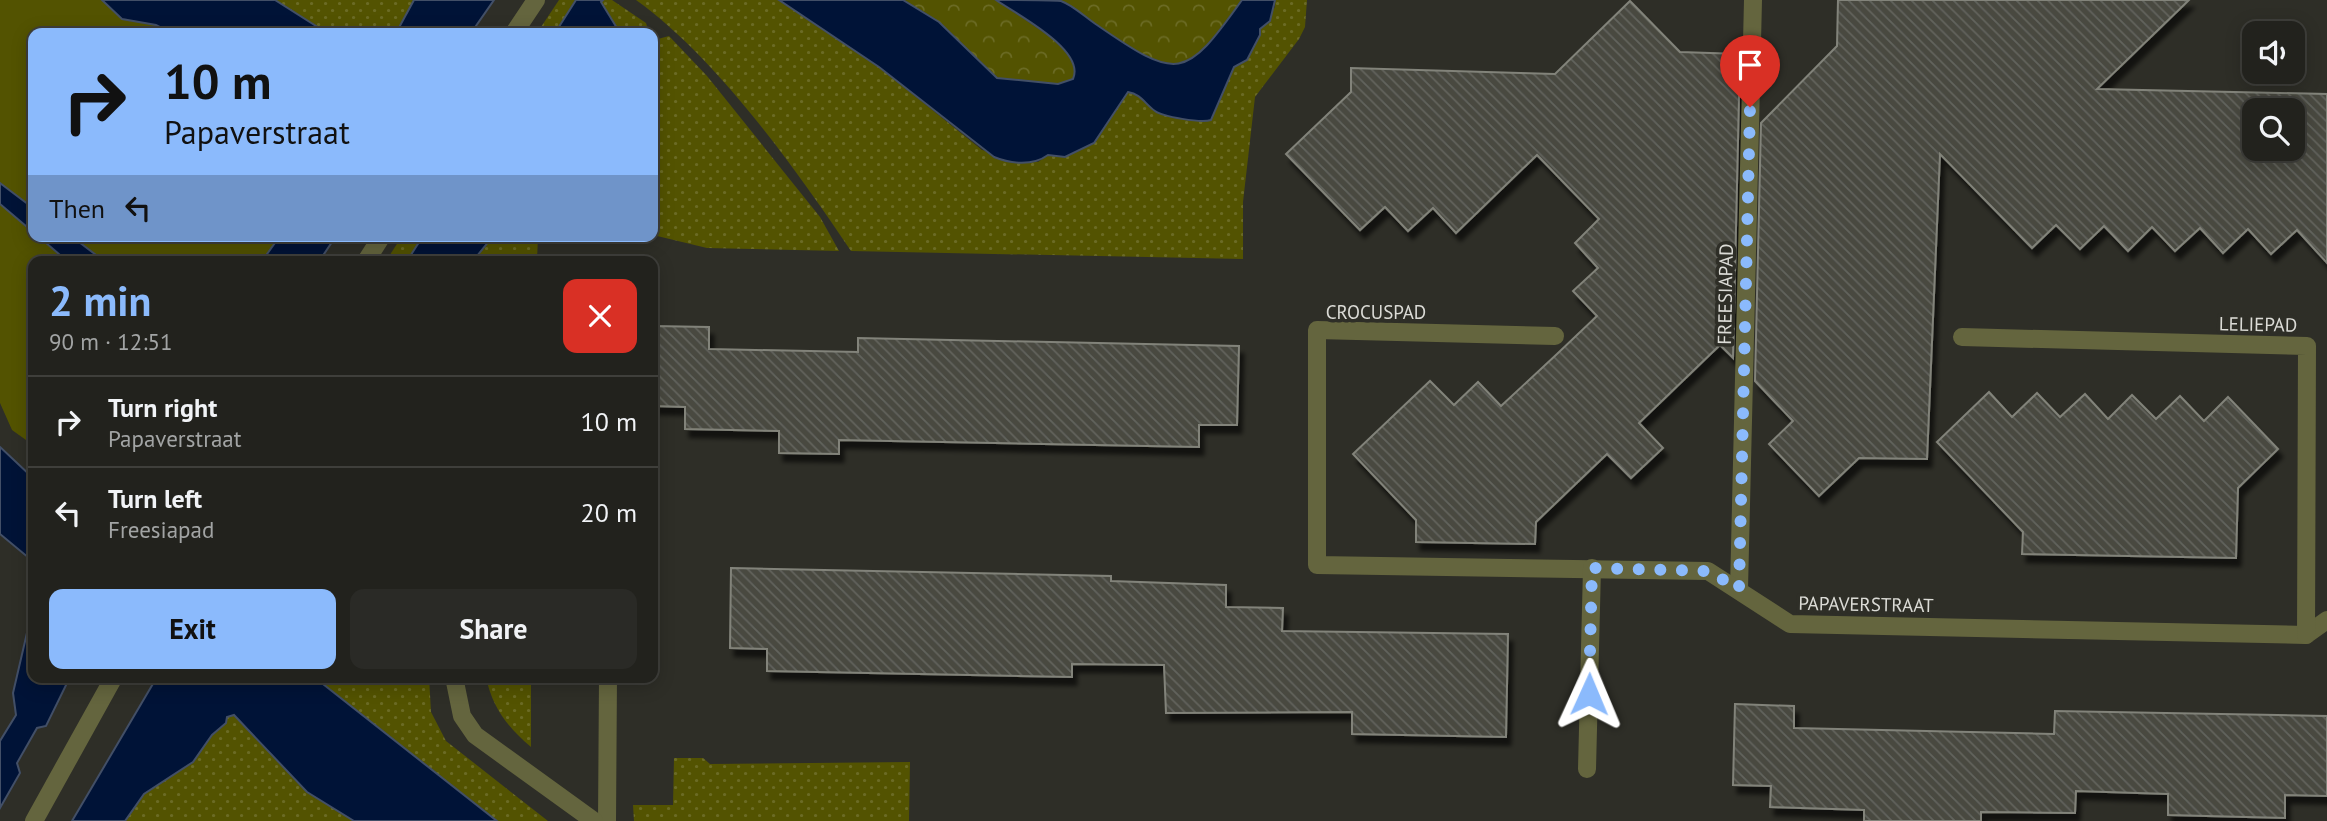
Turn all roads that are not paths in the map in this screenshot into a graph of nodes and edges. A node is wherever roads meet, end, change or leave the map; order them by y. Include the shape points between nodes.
1 (536, 0) edge
2 (1753, 0) edge
3 (517, 28) edge
4 (1555, 336) dead end
5 (1962, 337) dead end
6 (1317, 495) joint
7 (1592, 568) junction
8 (1739, 589) junction
9 (2327, 620) edge
10 (2306, 635) junction
11 (111, 683) edge
12 (455, 683) edge
13 (608, 683) edge
14 (1587, 769) dead end
15 (34, 821) edge
16 (594, 821) edge
17 (607, 821) edge

1 - 3 street
2 - 8 street, FREESIAPAD
4 - 6 street, CROCUSPAD via 1317,330
5 - 10 street, LELIEPAD via 2307,346
6 - 7 street, PAPAVERSTRAAT via 1317,565
7 - 8 street, PAPAVERSTRAAT via 1708,571
7 - 14 street
8 - 10 street, PAPAVERSTRAAT via 1790,624
9 - 10 street
11 - 15 street
12 - 16 street via 462,716 475,735
13 - 17 street

